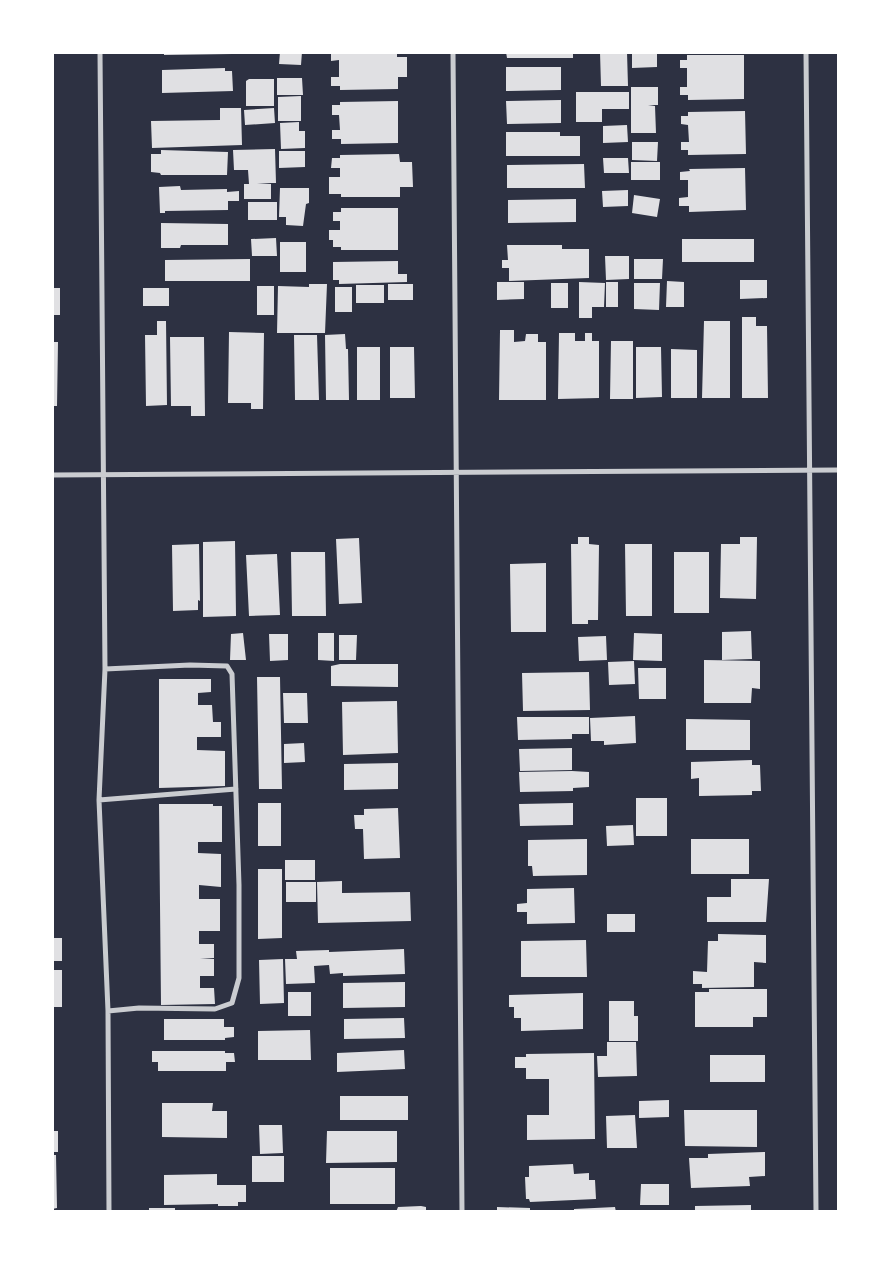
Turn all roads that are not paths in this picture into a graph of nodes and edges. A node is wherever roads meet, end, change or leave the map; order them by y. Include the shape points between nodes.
1 (100, 52) edge
2 (453, 52) edge
3 (806, 52) edge
4 (810, 470) junction
5 (838, 470) edge
6 (457, 472) junction
7 (52, 475) edge
8 (103, 475) junction
9 (105, 669) junction
10 (236, 789) junction
11 (99, 800) junction
12 (108, 1011) junction
13 (109, 1212) edge
14 (462, 1212) edge
15 (816, 1212) edge

1 - 8 street
2 - 6 street
3 - 4 street
4 - 5 street
4 - 6 street
4 - 15 street
6 - 8 street
6 - 14 street
7 - 8 street
8 - 9 street
9 - 10 street via 227,666 232,674
9 - 11 street
10 - 11 street
10 - 12 street via 239,978 232,1004 215,1009
11 - 12 street
12 - 13 street

